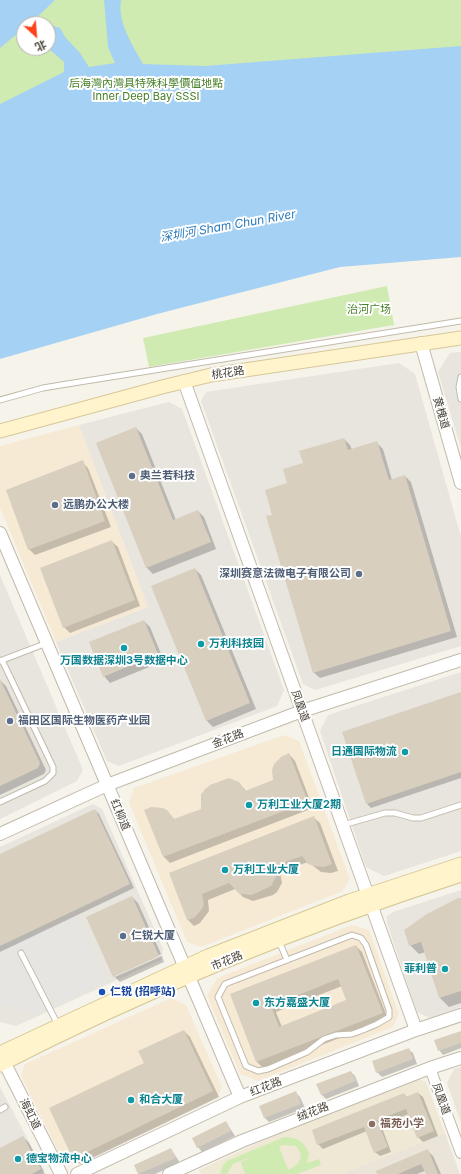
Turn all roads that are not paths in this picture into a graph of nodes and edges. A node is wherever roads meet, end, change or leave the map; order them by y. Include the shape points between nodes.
1 (461, 321) edge
2 (461, 338) edge
3 (421, 343) junction
4 (461, 376) edge
5 (184, 381) junction
6 (461, 399) edge
7 (0, 400) edge
8 (0, 431) edge
9 (461, 483) edge
10 (0, 533) edge
11 (47, 643) junction
12 (1, 660) edge
13 (461, 660) edge
14 (302, 711) junction
15 (108, 785) junction
16 (0, 802) edge
17 (461, 805) edge
18 (343, 825) junction
19 (0, 834) edge
20 (461, 864) edge
21 (461, 875) edge
22 (370, 900) junction
23 (279, 940) junction
24 (21, 953) dead end
25 (286, 960) junction
26 (187, 972) junction
27 (461, 1015) edge
28 (58, 1025) junction
29 (416, 1030) junction
30 (1, 1058) edge
31 (461, 1058) edge
32 (430, 1068) junction
33 (240, 1097) junction
34 (461, 1154) edge
35 (61, 1174) edge
36 (77, 1174) edge
37 (169, 1174) edge

1 - 7 lane via 67,384
2 - 3 main road, 桃花路
3 - 5 main road, 桃花路
3 - 9 street, 黄槐道
4 - 6 lane
5 - 8 main road, 桃花路
5 - 14 street, 凤凰道
10 - 11 street, 红柳道
11 - 12 lane
11 - 15 street, 红柳道
12 - 16 lane via 53,767 53,773 45,781
13 - 14 street, 金花路
14 - 15 street, 金花路
14 - 18 street, 凤凰道
15 - 19 street, 金花路
15 - 26 street, 红柳道
17 - 18 lane via 421,818 385,813
18 - 22 street, 凤凰道
20 - 22 main road, 市花路
21 - 22 main road, 市花路
22 - 23 main road, 市花路
22 - 26 main road, 市花路
22 - 29 street, 凤凰道
23 - 25 lane
23 - 26 main road, 市花路
24 - 28 lane
25 - 25 lane via 352,935 361,938 366,945 389,1010 389,1017 352,1034 336,1034 324,1039 307,1052 268,1068 258,1071 251,1069 246,1066 218,997 225,984
26 - 28 main road, 市花路
26 - 30 main road, 市花路
26 - 33 street, 红柳道
27 - 29 street, 红花路
28 - 30 main road, 市花路
29 - 33 street, 红花路
30 - 35 street, 海虹道
31 - 32 street, 绒花路
32 - 34 street, 凤凰道
32 - 37 street, 绒花路 via 242,1141
33 - 36 street, 红花路

